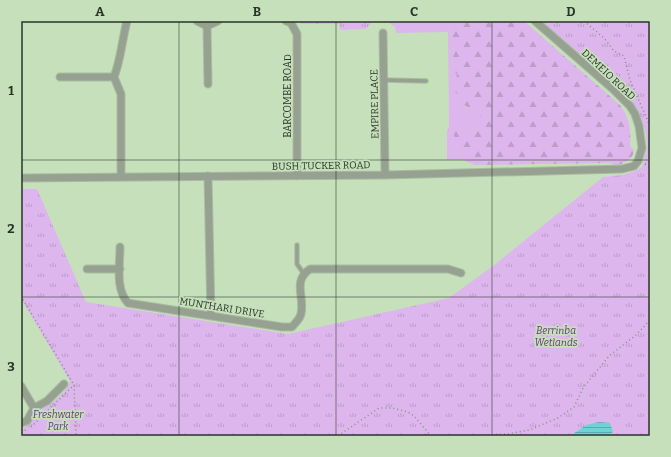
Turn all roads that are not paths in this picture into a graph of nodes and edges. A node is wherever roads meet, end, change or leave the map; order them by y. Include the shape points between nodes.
1 (126, 21) edge
2 (197, 21) edge
3 (218, 21) edge
4 (286, 21) edge
5 (535, 21) edge
6 (207, 26) junction
7 (383, 33) dead end
8 (60, 77) dead end
9 (114, 77) junction
10 (384, 80) junction
11 (426, 80) dead end
12 (208, 84) dead end
13 (622, 169) joint
14 (385, 174) junction
15 (208, 176) junction
16 (297, 176) junction
17 (121, 177) junction
18 (21, 178) edge
19 (297, 245) dead end
20 (120, 247) dead end
21 (87, 269) dead end
22 (120, 269) junction
23 (461, 273) dead end
24 (304, 274) junction
25 (211, 316) junction
26 (64, 384) dead end
27 (21, 386) edge
28 (34, 408) junction
29 (21, 423) edge

1 - 9 street via 120,63
2 - 6 street
3 - 6 street
4 - 16 street, BARCOMBE ROAD via 291,23 296,34
5 - 13 street, DEMEIO ROAD via 613,89 635,114 642,148 634,166
6 - 12 street
7 - 10 street, EMPIRE PLACE
8 - 9 street
9 - 17 street via 120,94
10 - 11 lane
10 - 14 street, EMPIRE PLACE
13 - 14 street, BUSH TUCKER ROAD
14 - 16 street, BUSH TUCKER ROAD
15 - 16 street, BUSH TUCKER ROAD
15 - 17 street, BUSH TUCKER ROAD
15 - 25 street
17 - 18 street, BUSH TUCKER ROAD
19 - 24 lane via 297,264
20 - 22 street, MUNTHARI DRIVE
21 - 22 street
22 - 25 street, MUNTHARI DRIVE via 122,297 128,303
23 - 24 street via 441,269 310,270
24 - 25 street, MUNTHARI DRIVE via 300,279 301,314 292,327
26 - 28 street via 47,401
27 - 28 street
28 - 29 street via 27,421

